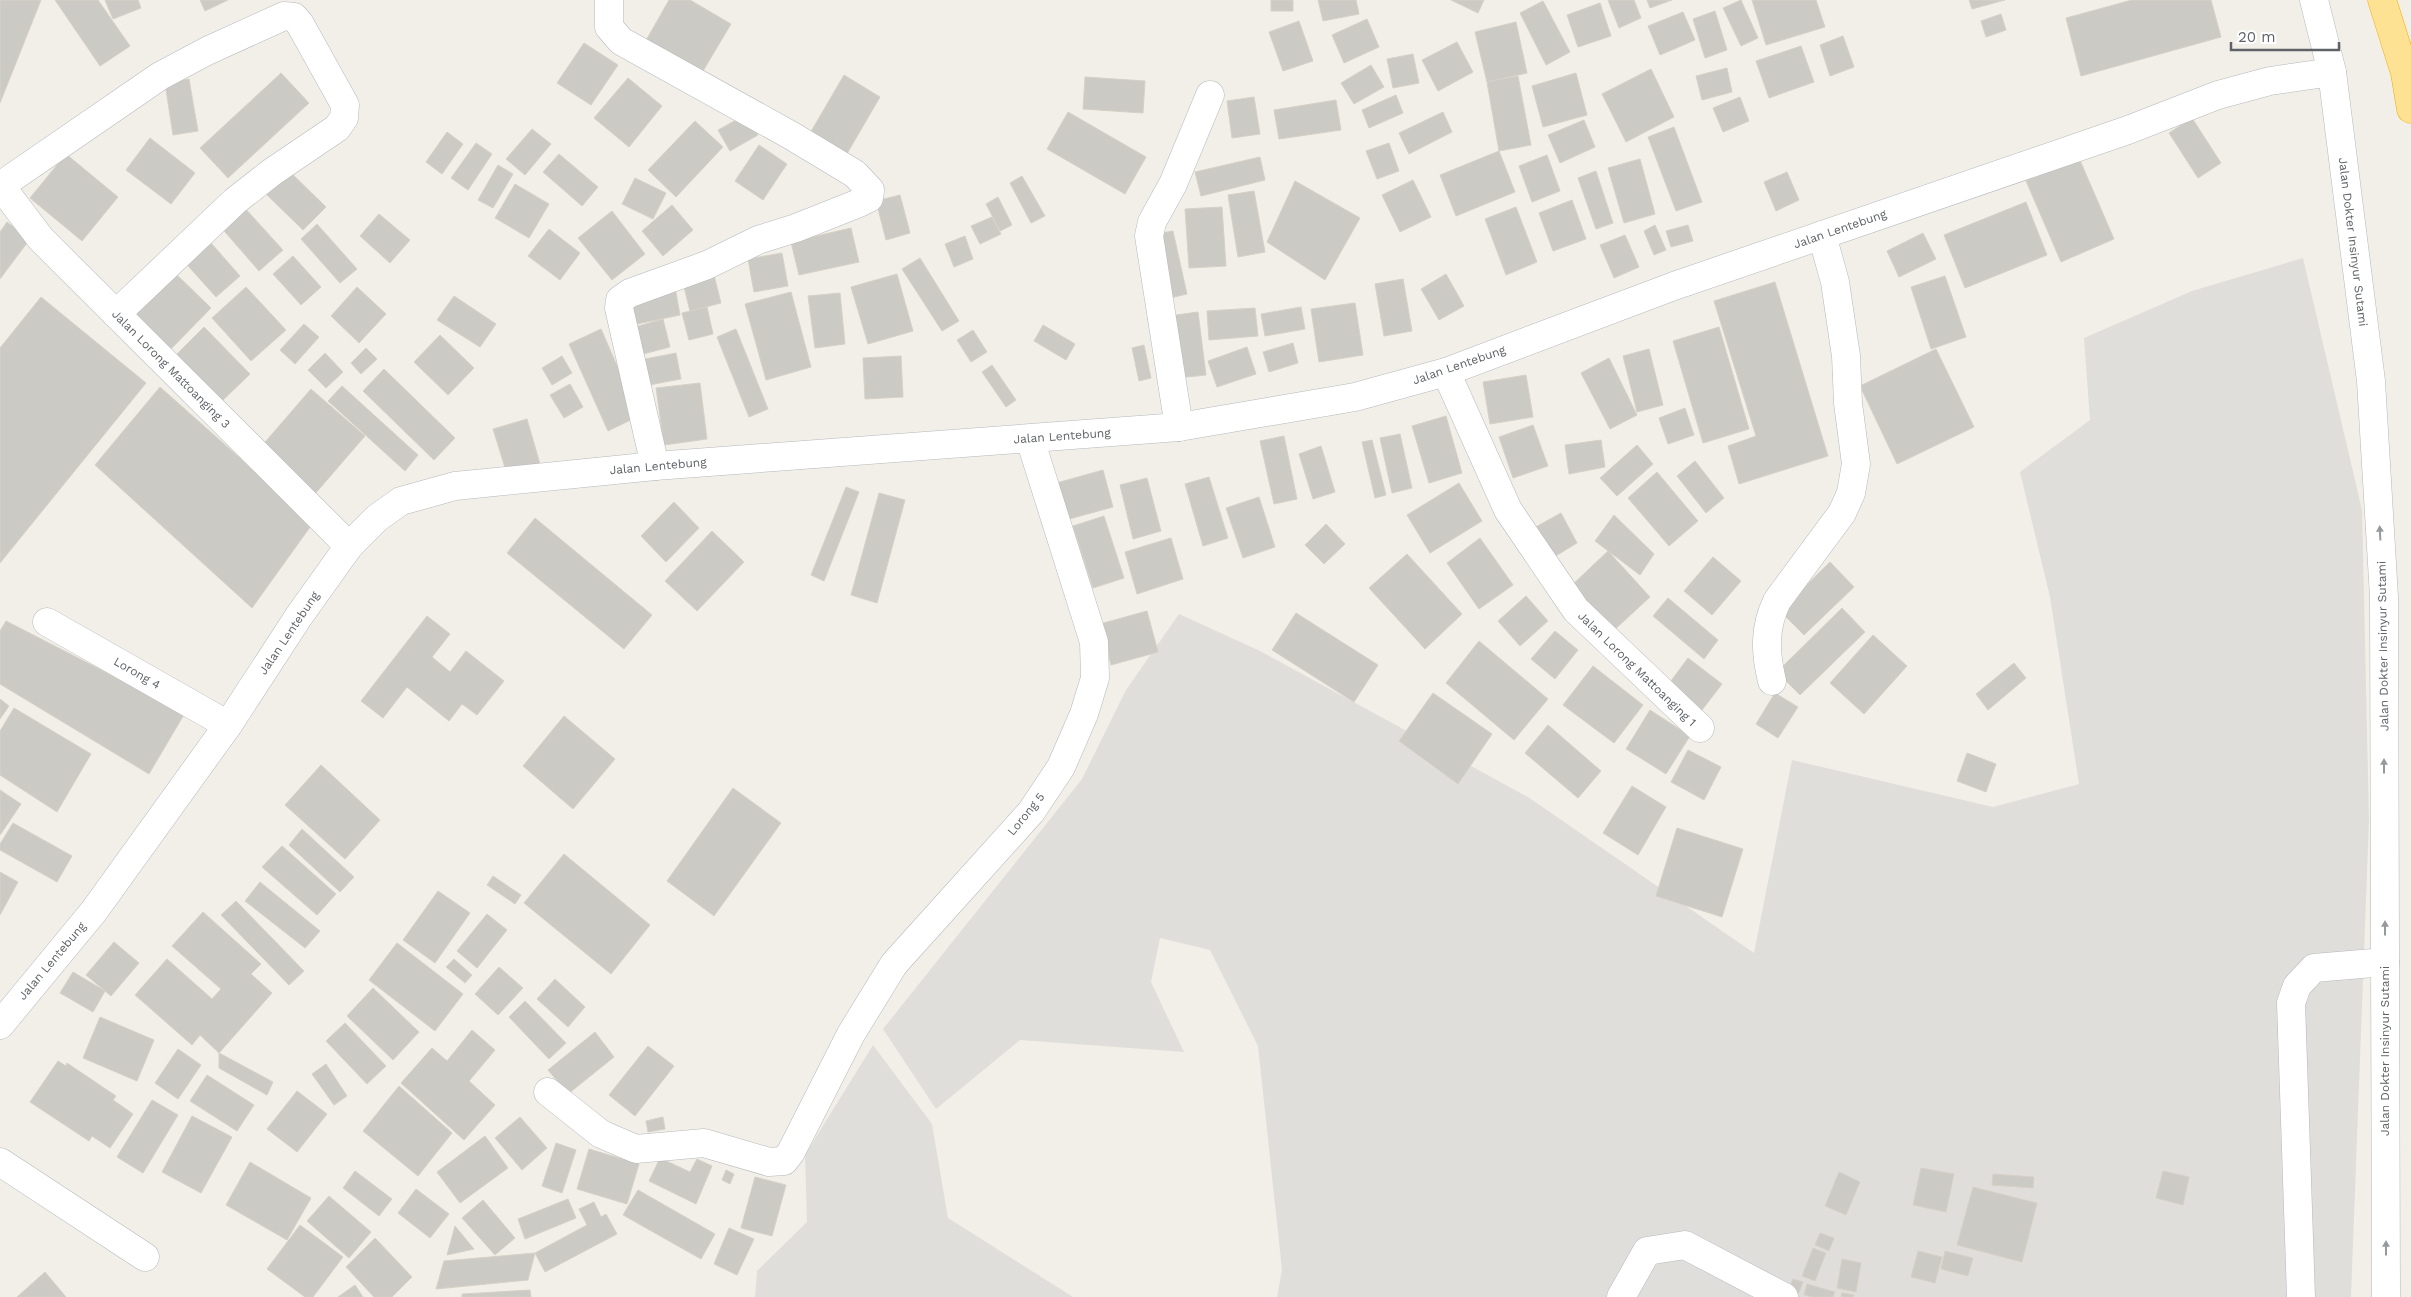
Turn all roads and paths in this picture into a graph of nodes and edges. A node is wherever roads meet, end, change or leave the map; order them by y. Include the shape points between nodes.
1 (609, 0) edge
2 (2314, 0) edge
3 (2382, 0) edge
4 (2332, 72) junction
5 (1210, 95) dead end
6 (2411, 108) edge
7 (0, 186) edge
8 (1822, 235) junction
9 (116, 314) junction
10 (1446, 372) junction
11 (1179, 427) junction
12 (1030, 439) junction
13 (655, 466) junction
14 (349, 546) junction
15 (47, 622) dead end
16 (1772, 680) dead end
17 (228, 725) junction
18 (1700, 728) dead end
19 (2385, 962) junction
20 (0, 1025) edge
21 (548, 1092) dead end
22 (0, 1162) edge
23 (144, 1257) dead end
24 (1621, 1297) edge
25 (1784, 1297) edge
26 (2302, 1297) edge
27 (2386, 1297) edge

1 - 13 street via 609,27 621,41 792,136 855,174 870,190 869,198 859,203 758,240 707,265 630,293 620,300 619,308
2 - 4 street, Jalan Dokter Insinyur Sutami
3 - 6 highway via 2405,73
4 - 8 street, Jalan Lentebung via 2270,81 2218,95 2128,130
19 -> 4 street, Jalan Dokter Insinyur Sutami via 2384,597 2371,381
5 - 11 street via 1152,222 1150,236
7 - 9 street, Jalan Lorong Mattoanging 3 via 41,239
7 - 9 street via 160,76 284,16 294,17 345,106 344,118 332,132 272,172 235,202
8 - 10 street, Jalan Lentebung via 1674,286
8 - 16 street via 1834,282 1846,356 1856,464 1851,493 1842,512 1777,601 1769,618 1766,654
9 - 14 street, Jalan Lorong Mattoanging 3
10 - 11 street, Jalan Lentebung via 1355,397
10 - 18 street, Jalan Lorong Mattoanging 1 via 1508,510 1576,610
11 - 12 street, Jalan Lentebung
12 - 13 street, Jalan Lentebung
12 - 21 street, Lorong 5 via 1094,642 1095,678 1084,714 1061,767 1031,812 894,964 851,1034 798,1142 784,1161 769,1162 704,1143 636,1149 602,1134
13 - 14 street, Jalan Lentebung via 455,486 401,500
14 - 17 street, Jalan Lentebung
15 - 17 street, Lorong 4
17 - 20 street, Jalan Lentebung via 94,911
19 - 26 street via 2314,968 2297,986 2291,1003
27 -> 19 street, Jalan Dokter Insinyur Sutami
22 - 23 street
24 - 25 street via 1647,1251 1685,1245

